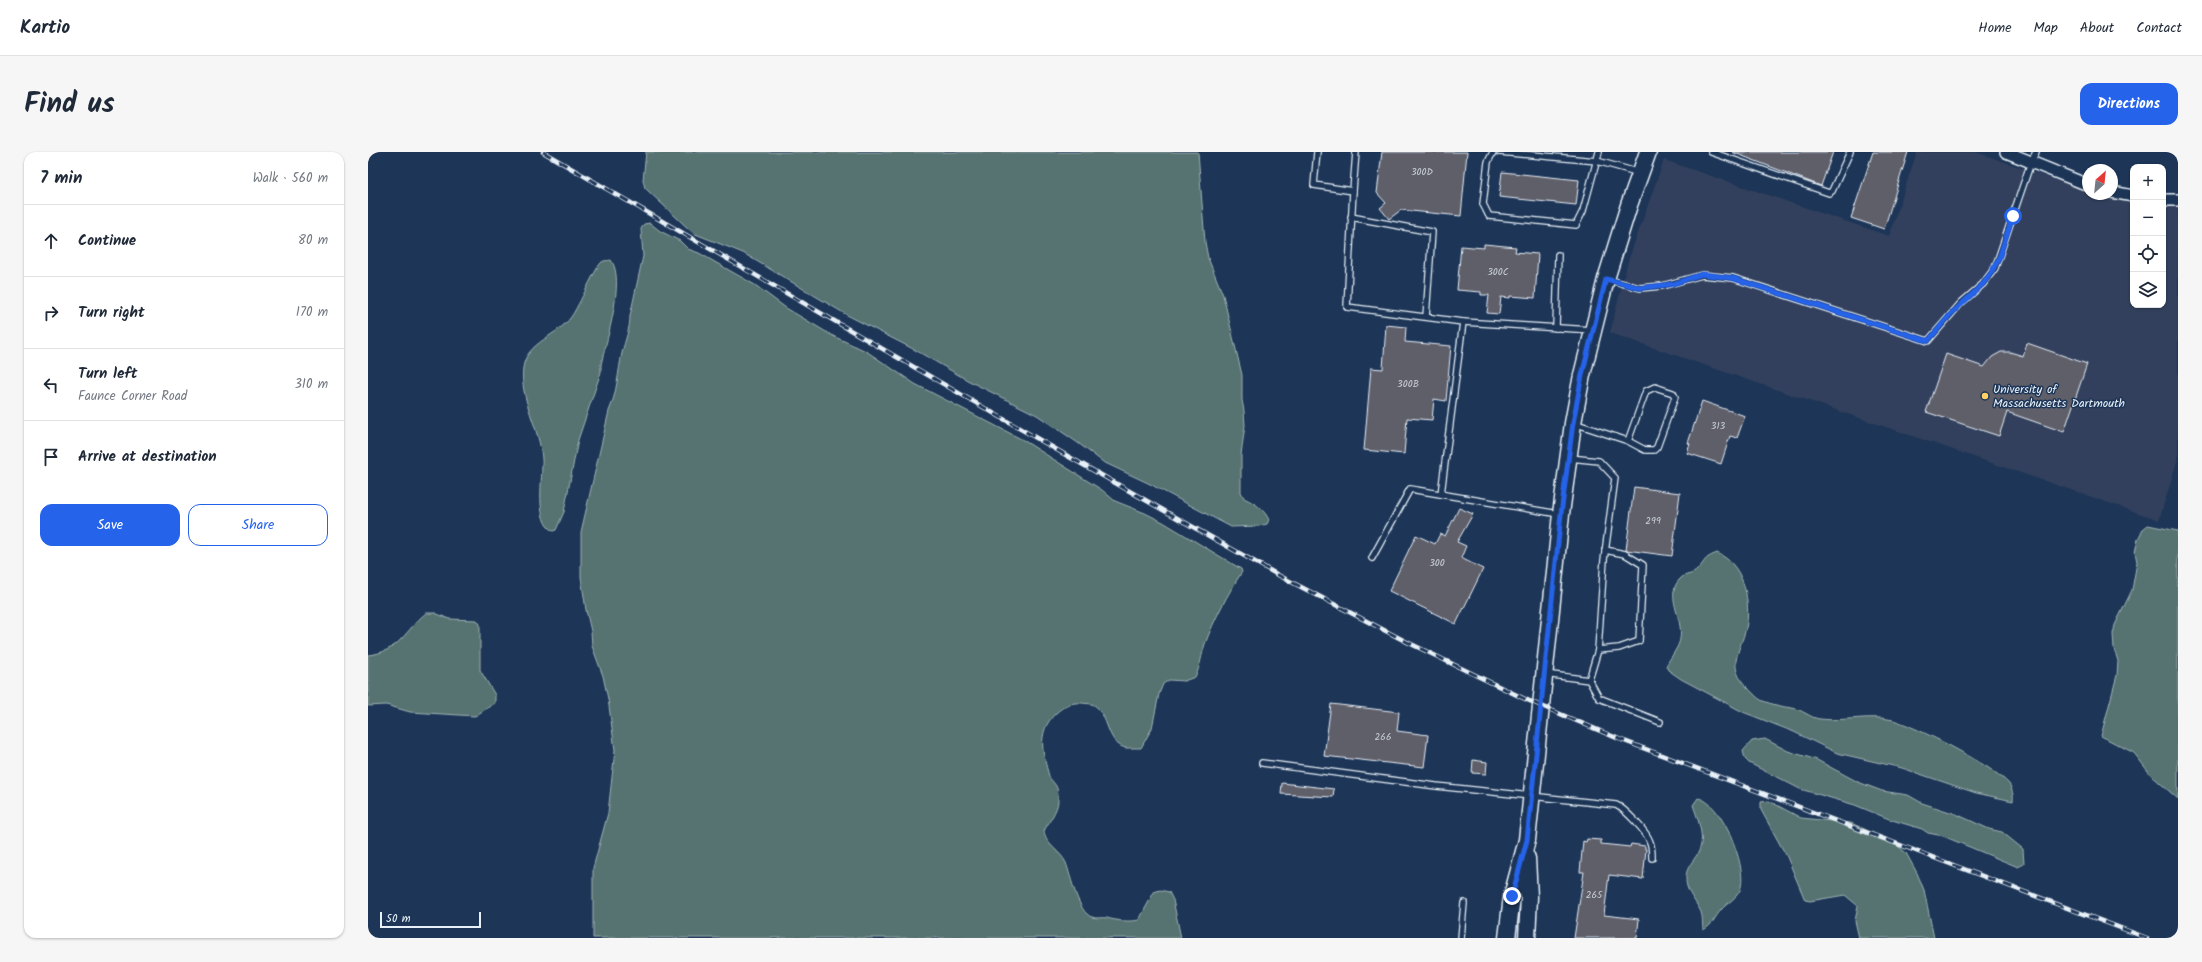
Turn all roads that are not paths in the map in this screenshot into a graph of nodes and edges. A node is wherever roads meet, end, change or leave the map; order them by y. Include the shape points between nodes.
1 (1317, 152) edge
2 (1356, 152) edge
3 (1493, 152) edge
4 (1499, 152) edge
5 (1599, 152) edge
6 (1648, 152) edge
7 (1710, 152) edge
8 (1850, 152) edge
9 (2006, 152) edge
10 (2034, 157) edge
11 (1597, 161) junction
12 (1640, 173) junction
13 (2082, 182) edge
14 (1353, 191) junction
15 (2118, 193) edge
16 (2130, 195) edge
17 (2166, 200) edge
18 (2178, 200) edge
19 (1352, 218) junction
20 (1558, 255) dead end
21 (1606, 279) junction
22 (1426, 317) junction
23 (1463, 322) junction
24 (1556, 328) junction
25 (1593, 330) junction
26 (1573, 423) junction
27 (1628, 441) junction
28 (1569, 458) junction
29 (1441, 494) junction
30 (1561, 514) junction
31 (1605, 550) junction
32 (1372, 558) dead end
33 (1598, 650) junction
34 (1545, 674) junction
35 (1589, 680) junction
36 (1660, 722) dead end
37 (1262, 763) dead end
38 (1531, 796) junction
39 (1527, 840) junction
40 (1652, 858) dead end
41 (1464, 903) dead end
42 (1461, 938) edge
43 (1507, 938) edge
44 (1527, 938) edge

1 - 14 lane via 1314,185
2 - 14 lane
3 - 11 lane via 1488,162 1483,204 1489,216 1576,225 1583,211
4 - 11 lane
5 - 11 lane
6 - 12 main road
7 - 8 lane via 1829,193 1832,192
9 - 10 street
10 - 13 street
10 - 21 lane via 1995,268 1928,341 1728,277 1702,274 1673,284 1646,288
11 - 12 lane
12 - 21 main road
14 - 19 lane
15 - 16 street
17 - 18 street
19 - 22 lane via 1432,232
19 - 22 lane via 1347,307
20 - 24 lane
21 - 25 main road
22 - 23 lane
23 - 24 lane
23 - 29 lane
24 - 25 lane
25 - 26 main road
26 - 27 lane
26 - 28 main road
27 - 27 lane via 1645,450 1654,450 1657,447 1675,397 1673,393 1655,386 1646,391
28 - 30 main road
28 - 31 lane via 1599,461 1616,478
29 - 30 lane
29 - 32 lane via 1410,489
30 - 34 main road
31 - 33 lane
31 - 33 lane via 1625,554 1643,565 1639,641 1619,648
33 - 35 lane
34 - 35 lane
34 - 38 main road
35 - 36 lane via 1598,698
37 - 38 lane
38 - 39 main road
38 - 40 lane via 1620,807 1647,836
39 - 43 main road via 1512,896
39 - 44 main road
41 - 42 lane

